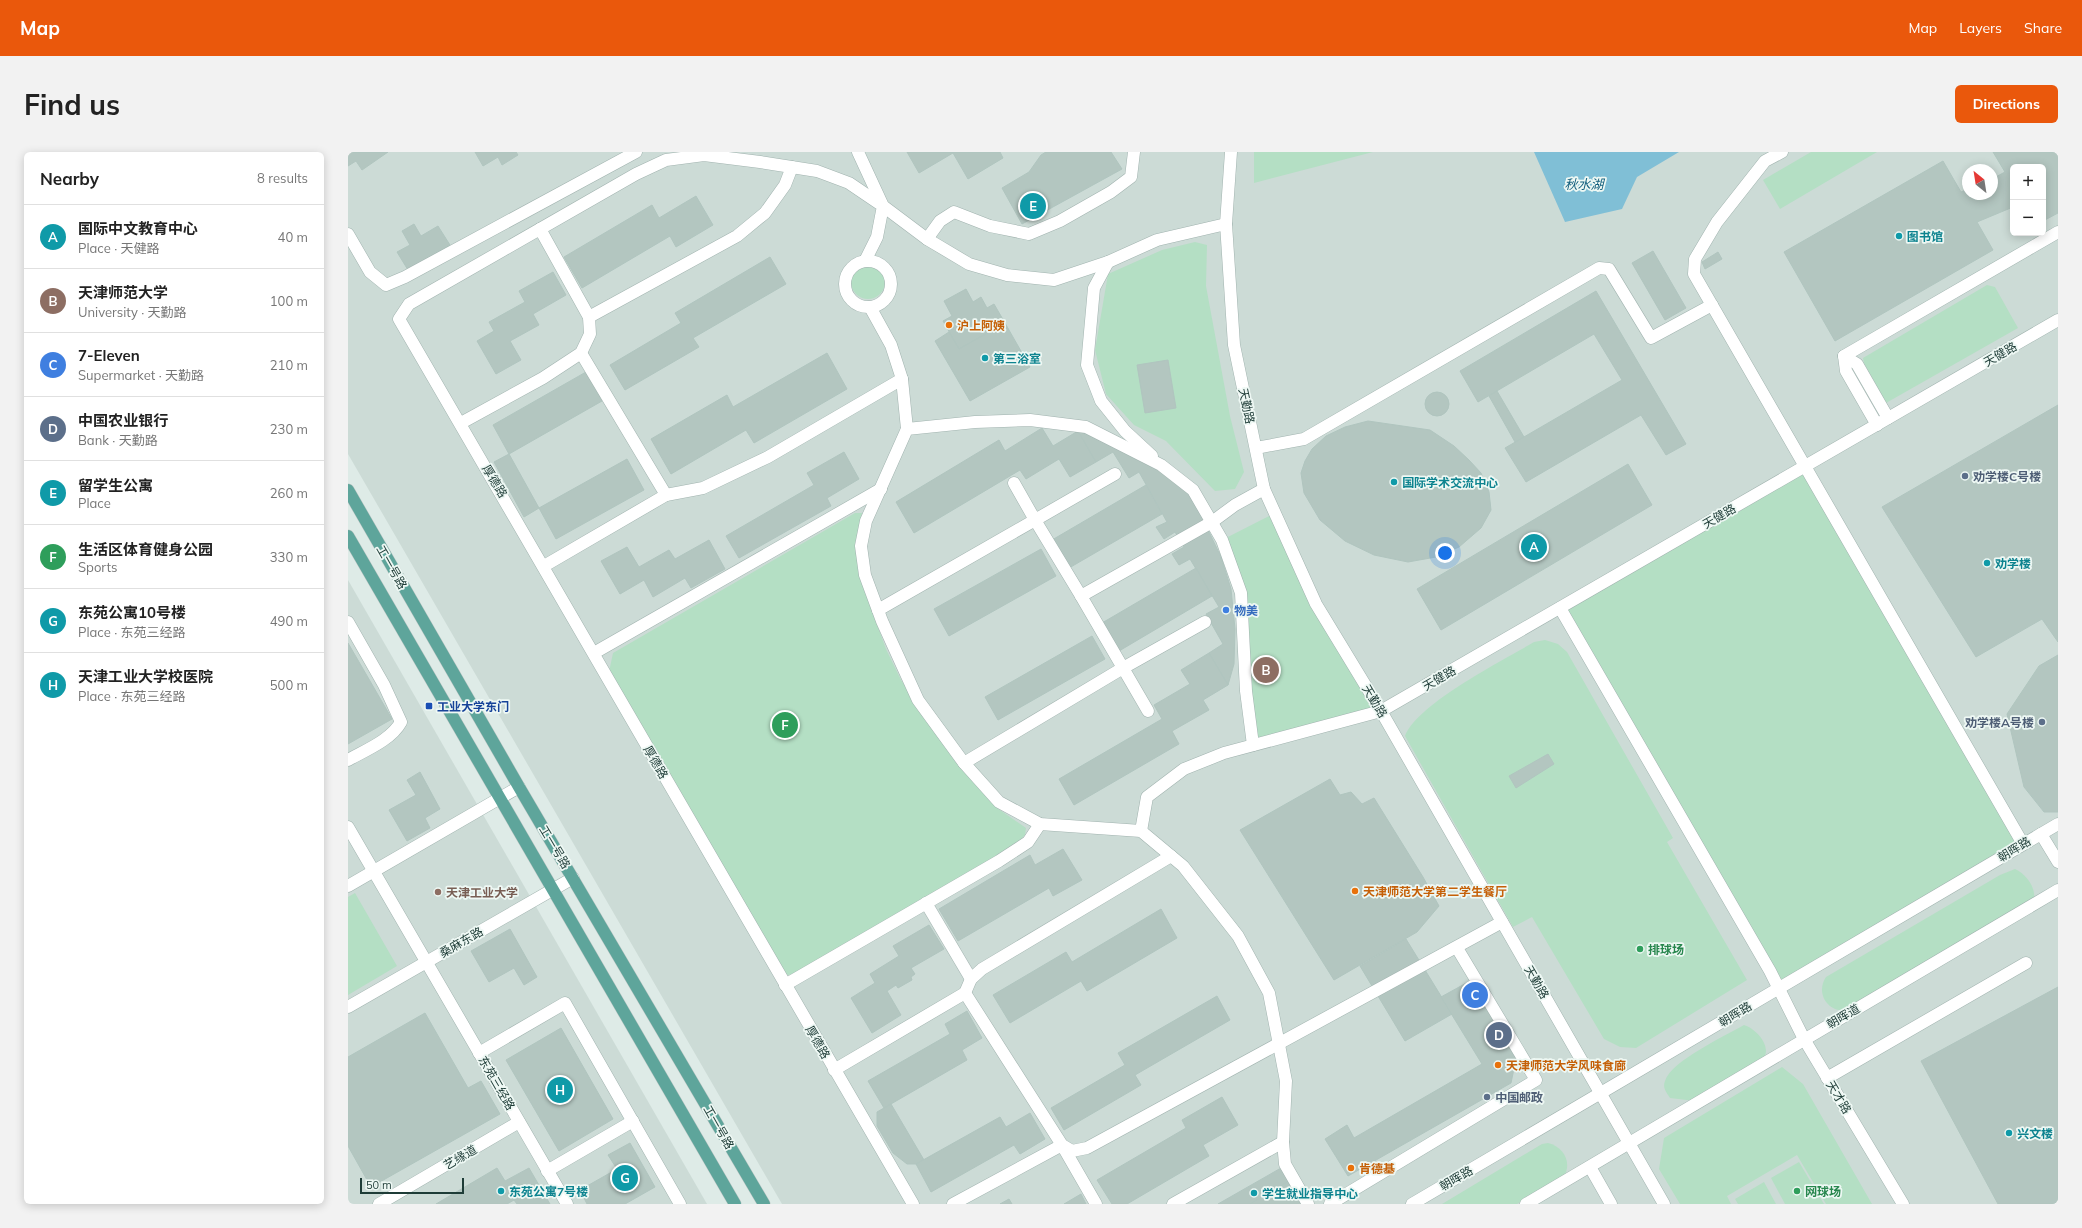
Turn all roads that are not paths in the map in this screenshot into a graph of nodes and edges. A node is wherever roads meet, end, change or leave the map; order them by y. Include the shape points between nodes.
1 (636, 152) edge
2 (858, 152) edge
3 (1134, 152) edge
4 (1231, 152) edge
5 (1782, 152) edge
6 (792, 167) junction
7 (883, 206) junction
8 (1226, 224) junction
9 (540, 229) junction
10 (2058, 232) edge
11 (348, 234) edge
12 (928, 239) junction
13 (865, 260) junction
14 (1108, 262) junction
15 (1712, 305) junction
16 (870, 307) junction
17 (589, 317) junction
18 (2058, 320) edge
19 (580, 353) junction
20 (1844, 356) junction
21 (902, 379) junction
22 (1888, 418) junction
23 (461, 423) junction
24 (1876, 425) junction
25 (907, 429) junction
26 (1256, 448) junction
27 (1161, 465) junction
28 (1805, 466) junction
29 (1115, 474) dead end
30 (1014, 483) dead end
31 (881, 489) junction
32 (1264, 489) junction
33 (348, 490) edge
34 (666, 495) junction
35 (1036, 520) junction
36 (1212, 522) junction
37 (348, 536) edge
38 (544, 566) junction
39 (1081, 596) junction
40 (1560, 608) junction
41 (878, 610) junction
42 (348, 622) edge
43 (1205, 622) dead end
44 (594, 654) junction
45 (1123, 668) junction
46 (1148, 711) dead end
47 (1381, 711) junction
48 (1253, 745) junction
49 (348, 760) edge
50 (964, 763) junction
51 (519, 787) junction
52 (500, 798) junction
53 (1040, 824) junction
54 (2058, 824) edge
55 (348, 827) edge
56 (1142, 831) junction
57 (2041, 834) junction
58 (2023, 844) junction
59 (1171, 856) junction
60 (2058, 862) edge
61 (373, 872) junction
62 (574, 878) junction
63 (348, 886) edge
64 (553, 890) junction
65 (2058, 890) edge
66 (926, 903) junction
67 (1502, 922) junction
68 (1457, 948) junction
69 (427, 962) junction
70 (2026, 963) dead end
71 (972, 979) junction
72 (784, 985) junction
73 (1779, 988) junction
74 (964, 993) junction
75 (348, 1007) edge
76 (1804, 1039) junction
77 (1280, 1045) junction
78 (479, 1053) junction
79 (834, 1070) junction
80 (1827, 1078) junction
81 (1601, 1094) junction
82 (633, 1121) junction
83 (519, 1122) junction
84 (1283, 1142) junction
85 (1630, 1144) junction
86 (1062, 1145) junction
87 (1590, 1167) junction
88 (548, 1171) junction
89 (379, 1204) edge
90 (567, 1204) edge
91 (680, 1204) edge
92 (735, 1204) edge
93 (764, 1204) edge
94 (913, 1204) edge
95 (953, 1204) edge
96 (1096, 1204) edge
97 (1173, 1204) edge
98 (1308, 1204) edge
99 (1330, 1204) edge
100 (1412, 1204) edge
101 (1526, 1204) edge
102 (1611, 1204) edge
103 (1664, 1204) edge
104 (1904, 1204) edge

1 - 11 street via 386,285 370,272
2 - 7 street
3 - 12 street via 1131,177 1111,192 1042,229 1029,234 990,226 954,212 940,221
4 - 8 street, 天勤路
5 - 15 street via 1765,161 1717,222 1695,259 1694,274
6 - 7 street via 816,171 849,183
6 - 9 street via 704,155 666,160 636,174
6 - 17 street via 785,185 765,212 737,236
7 - 12 street
7 - 13 street via 877,238
8 - 14 street via 1157,240
8 - 26 street, 天勤路 via 1234,345
9 - 17 street
9 - 23 street, 厚德路 via 409,304 399,319
10 - 20 street
12 - 14 street via 969,264 1007,275 1054,280
13 - 16 street via 849,270 844,283 852,301 857,305
13 - 16 street via 884,267 891,285 887,297
14 - 27 street via 1094,288 1087,365 1101,401 1125,431
15 - 26 street via 1651,338 1609,269 1599,268 1304,438
15 - 28 street
16 - 21 street via 891,344
17 - 19 street via 590,334
18 - 22 street, 天健路
19 - 23 street via 543,378
19 - 34 street
20 - 22 street via 1857,364
20 - 24 street via 1846,371
21 - 25 street
21 - 34 street via 768,457 703,488
22 - 24 street, 天健路
23 - 38 street, 厚德路
24 - 28 street, 天健路
25 - 27 street via 975,422 1030,420 1086,427
25 - 31 street
26 - 32 street, 天勤路
27 - 36 street via 1192,490
28 - 40 street, 天健路
28 - 58 street
29 - 35 street
30 - 35 street
31 - 41 street via 866,521 861,546 865,575
31 - 44 street
32 - 36 street via 1235,505
32 - 47 street, 天勤路 via 1316,604
33 - 51 main road, 工一号路
34 - 38 street
35 - 39 street
35 - 41 street
36 - 39 street
36 - 48 street via 1222,540 1241,593 1246,691
37 - 52 main road, 工一号路
38 - 44 street, 厚德路
39 - 45 street
40 - 47 street, 天健路
40 - 73 street, 天才路
41 - 50 street via 918,700
42 - 49 street via 384,685 401,722 387,737
43 - 45 street
44 - 72 street, 厚德路
45 - 46 street
45 - 50 street
47 - 48 street, 天健路
47 - 67 street, 天勤路
48 - 56 street, 天健路 via 1184,769 1147,797
50 - 53 street via 999,802
51 - 52 street
51 - 62 main road, 工一号路
52 - 61 street
52 - 64 main road, 工一号路
53 - 56 street
53 - 66 street via 1028,842
54 - 57 street, 朝晖路
55 - 61 street, 东苑三经路
56 - 59 street
57 - 58 street, 朝晖路
57 - 60 street
58 - 73 street, 朝晖路
59 - 71 street via 982,969
59 - 77 street via 1183,866 1238,936 1269,993
61 - 63 street
61 - 69 street, 东苑三经路
62 - 64 street, 桑麻东路
62 - 93 main road, 工一号路
64 - 69 street, 桑麻东路
64 - 92 main road, 工一号路
65 - 76 street, 朝晖道
66 - 71 street
66 - 72 street
67 - 68 street
67 - 81 street, 天勤路
68 - 77 street
68 - 99 street via 1536,1080
69 - 75 street, 桑麻东路
69 - 78 street, 东苑三经路
70 - 80 street
71 - 74 street
72 - 79 street, 厚德路
73 - 76 street, 天才路
73 - 81 street, 朝晖路
74 - 79 street
74 - 86 street
76 - 80 street, 天才路
76 - 85 street, 朝晖道
77 - 84 street via 1286,1081
77 - 86 street via 1087,1148 1072,1150
78 - 82 street via 565,1003
78 - 83 street, 东苑三经路
79 - 94 street, 厚德路
80 - 104 street, 天才路
81 - 85 street, 天勤路
81 - 100 street, 朝晖路
82 - 88 street
82 - 91 street
83 - 88 street, 东苑三经路
83 - 89 street, 艺缘道
84 - 97 street
84 - 98 street via 1285,1164
85 - 87 street, 朝晖道
85 - 103 street, 天勤路
86 - 95 street
86 - 96 street
87 - 101 street, 朝晖道
87 - 102 street
88 - 90 street, 东苑三经路

